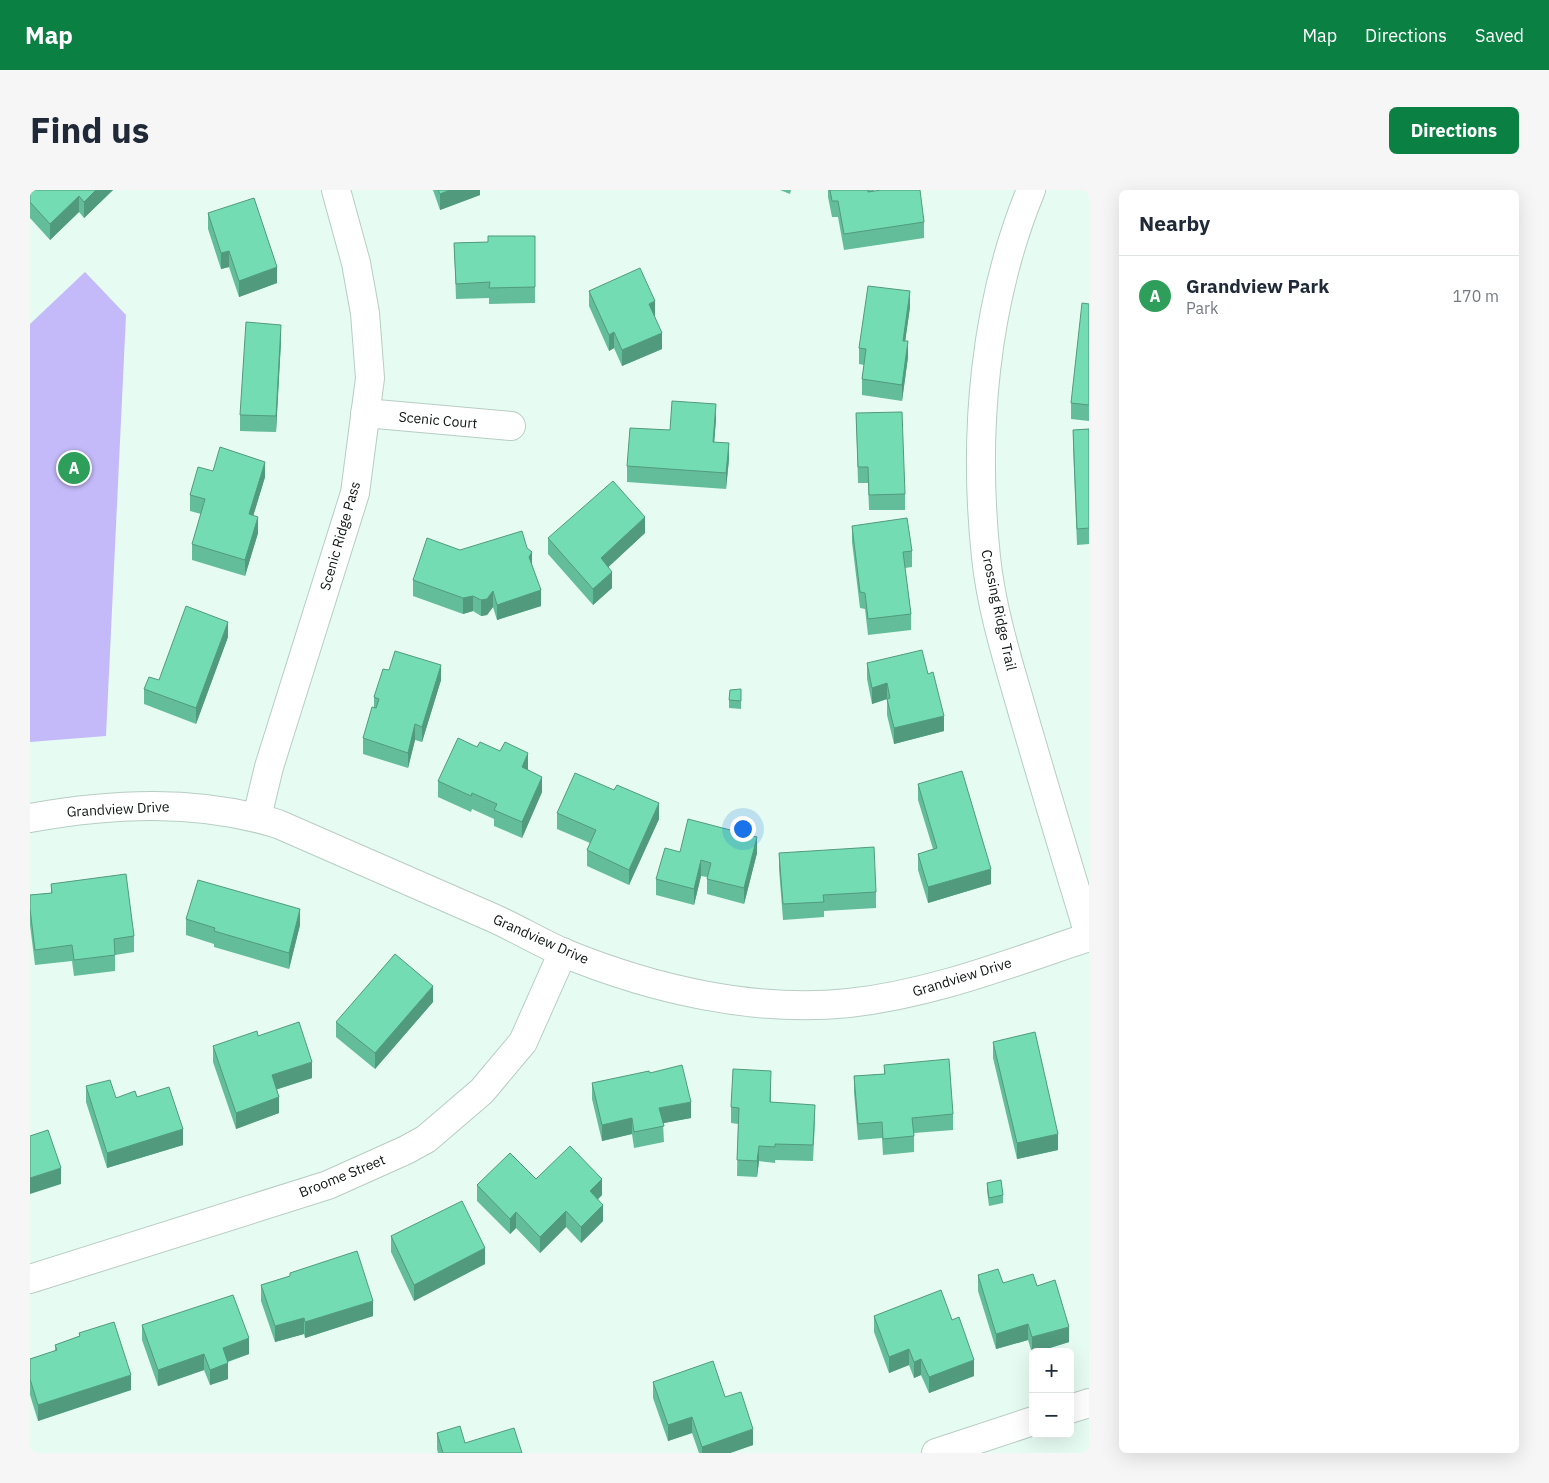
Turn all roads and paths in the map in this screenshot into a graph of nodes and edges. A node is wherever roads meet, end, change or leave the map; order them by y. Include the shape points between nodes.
1 (336, 190) edge
2 (1031, 190) edge
3 (365, 413) junction
4 (511, 426) dead end
5 (257, 817) junction
6 (30, 818) edge
7 (1089, 936) edge
8 (563, 952) junction
9 (30, 1279) edge
10 (1089, 1403) edge
11 (1074, 1408) edge
12 (1029, 1422) edge
13 (936, 1453) edge

1 - 3 street, Scenic Ridge Pass via 345,216 365,313 370,378
2 - 7 street, Crossing Ridge Trail via 1002,282 986,370 980,476 986,558 1001,637
3 - 4 street, Scenic Court
3 - 5 street, Scenic Ridge Pass via 355,493 269,767
5 - 6 street, Grandview Drive via 154,804 77,809
5 - 8 street, Grandview Drive via 491,917
7 - 8 street, Grandview Drive via 919,992 848,1003 768,1005 701,995
8 - 9 street, Broome Street via 523,1042 482,1092 426,1139 328,1185
10 - 11 street
12 - 13 street

